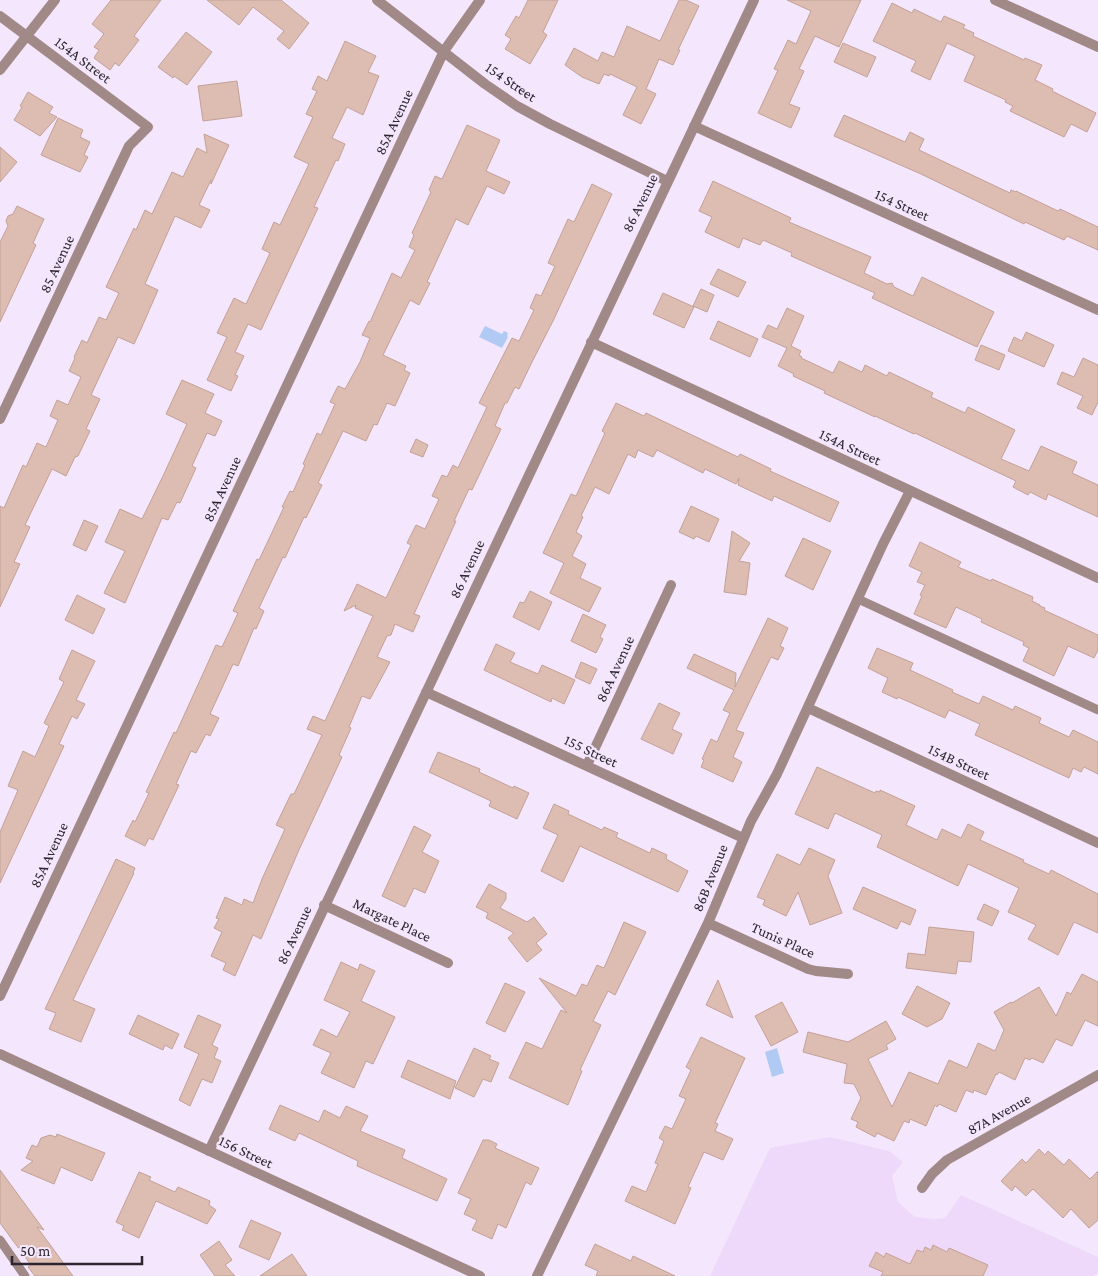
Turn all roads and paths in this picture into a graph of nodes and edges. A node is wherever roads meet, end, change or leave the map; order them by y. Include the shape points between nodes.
1 (56, 0) edge
2 (377, 0) edge
3 (480, 0) edge
4 (754, 0) edge
5 (995, 0) edge
6 (0, 16) edge
7 (27, 37) junction
8 (1098, 47) edge
9 (444, 51) junction
10 (0, 70) edge
11 (694, 126) junction
12 (148, 127) joint
13 (667, 181) junction
14 (1098, 310) edge
15 (590, 342) junction
16 (0, 419) edge
17 (910, 491) junction
18 (1098, 578) edge
19 (671, 585) dead end
20 (858, 599) junction
21 (426, 692) junction
22 (808, 708) junction
23 (1098, 710) edge
24 (587, 765) junction
25 (743, 838) junction
26 (1098, 843) edge
27 (324, 905) junction
28 (708, 923) junction
29 (448, 963) dead end
30 (848, 974) dead end
31 (0, 996) edge
32 (0, 1054) edge
33 (1098, 1075) edge
34 (209, 1151) junction
35 (922, 1188) dead end
36 (0, 1240) edge
37 (25, 1276) edge
38 (480, 1276) edge
39 (537, 1276) edge

1 - 7 street
2 - 9 street, 154 Street
3 - 9 street, 85A Avenue
4 - 11 street, 86 Avenue
5 - 8 street
6 - 7 street, 154A Street
7 - 10 street
7 - 12 street, 154A Street
9 - 13 street, 154 Street via 517,106
9 - 31 street, 85A Avenue
11 - 13 street, 86 Avenue
11 - 14 street, 154 Street
12 - 16 street, 85 Avenue via 129,146
13 - 15 street, 86 Avenue
15 - 17 street, 154A Street
15 - 21 street, 86 Avenue
17 - 18 street, 154A Street
17 - 20 street, 86B Avenue
19 - 24 street, 86A Avenue
20 - 22 street, 86B Avenue
20 - 23 lane
21 - 24 street, 155 Street
21 - 27 street, 86 Avenue
22 - 25 street, 86B Avenue
22 - 26 street, 154B Street
24 - 25 street, 155 Street
25 - 28 street, 86B Avenue
27 - 29 street, Margate Place
27 - 34 street, 86 Avenue
28 - 30 street, Tunis Place via 808,969
28 - 39 street, 86B Avenue
32 - 34 street, 156 Street
33 - 35 street, 87A Avenue via 948,1160
34 - 38 street, 156 Street
36 - 37 lane

